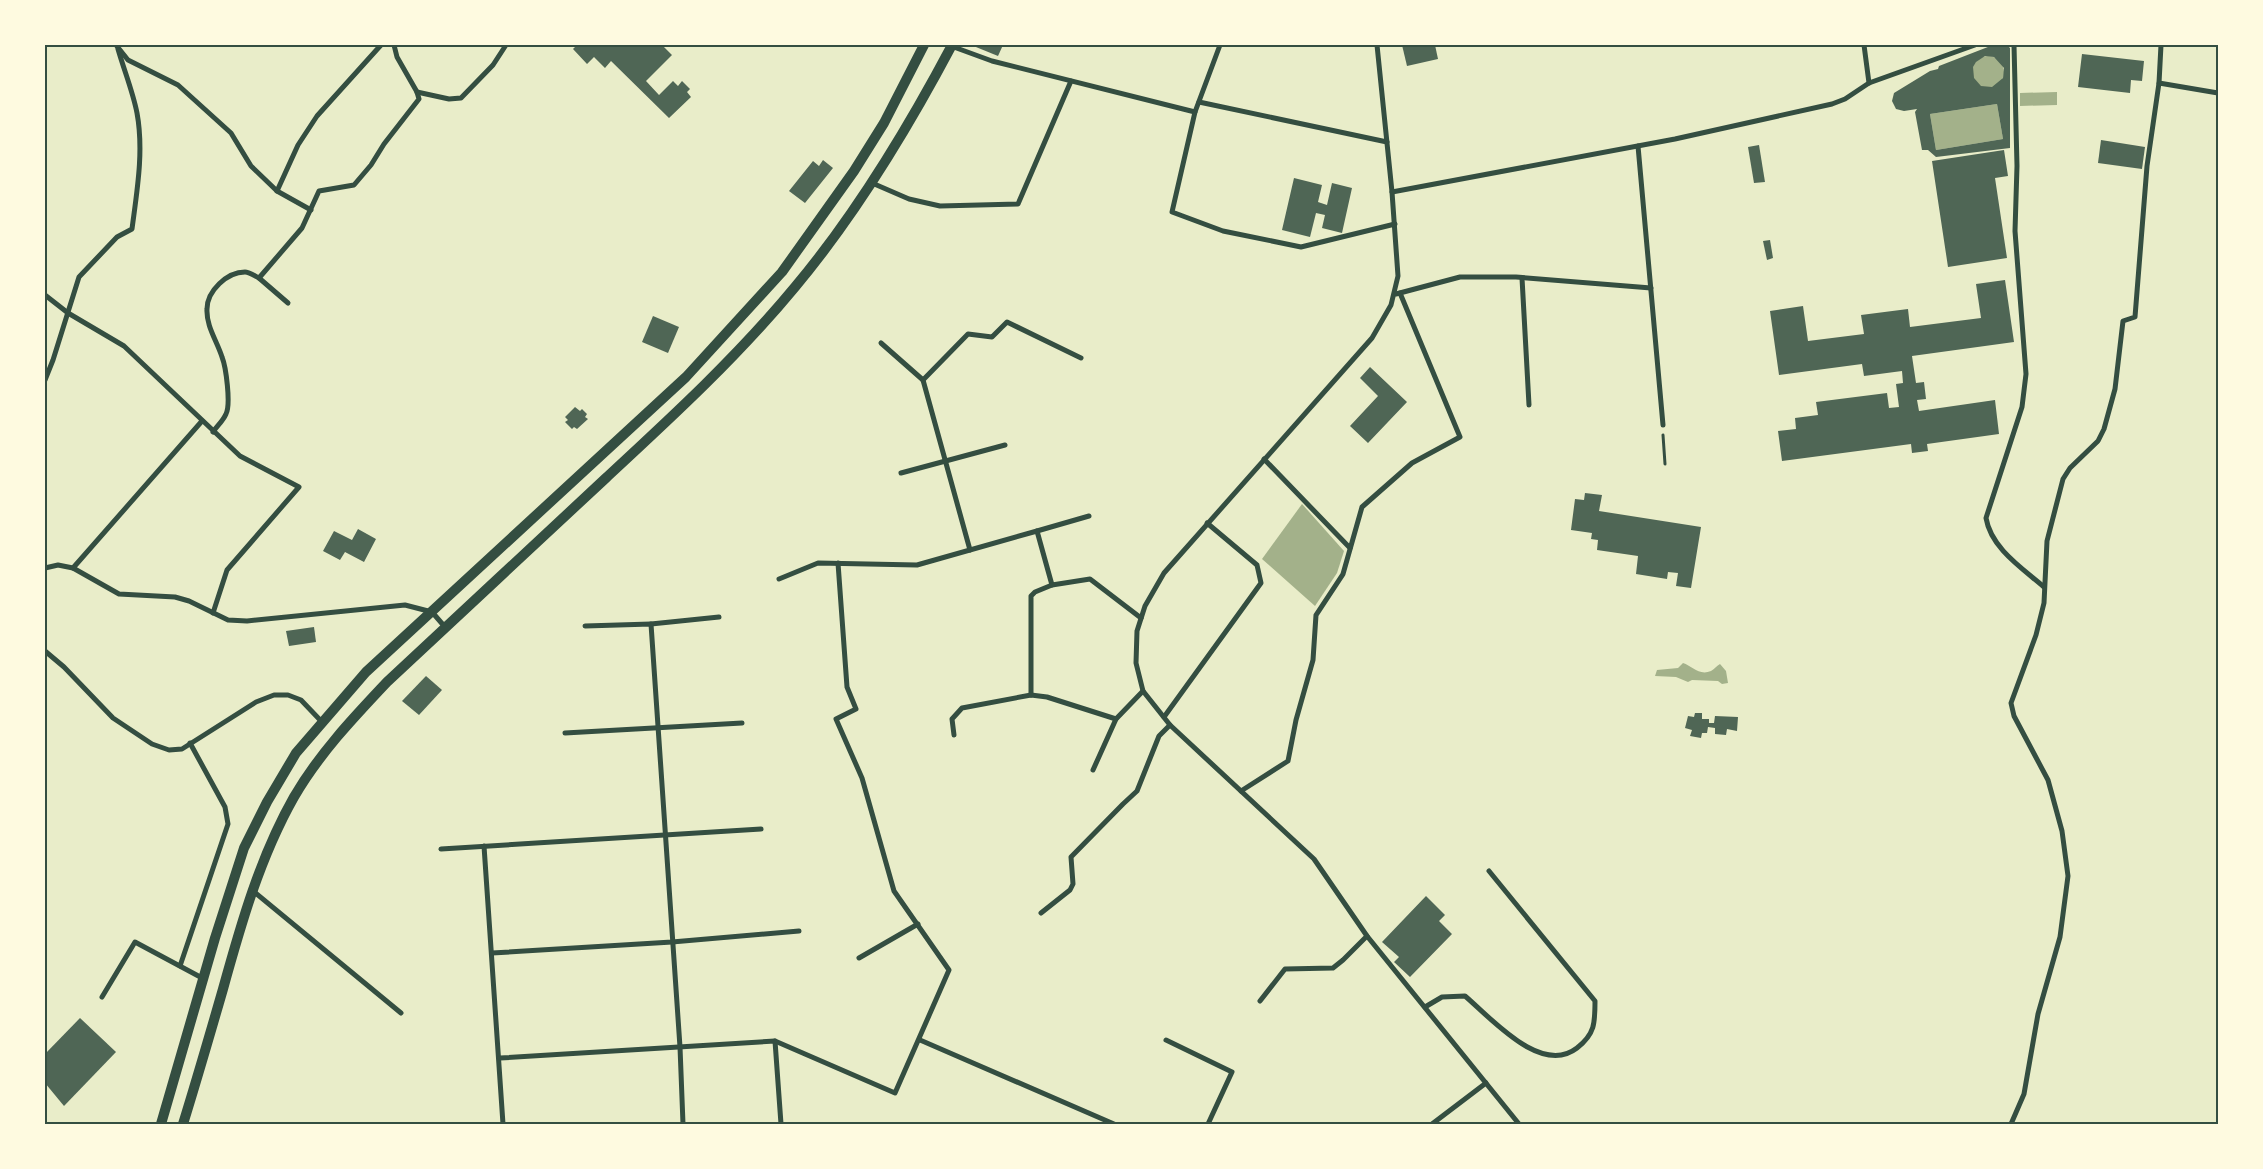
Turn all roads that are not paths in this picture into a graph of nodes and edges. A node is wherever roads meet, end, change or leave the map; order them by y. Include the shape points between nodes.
1 (381, 45) edge
2 (394, 45) edge
3 (506, 45) edge
4 (924, 45) edge
5 (952, 45) edge
6 (1220, 45) edge
7 (1377, 45) edge
8 (1864, 45) edge
9 (1976, 45) edge
10 (2014, 45) edge
11 (2161, 45) edge
12 (117, 47) edge
13 (1071, 81) junction
14 (1869, 83) junction
15 (2159, 83) junction
16 (418, 92) junction
17 (2218, 93) edge
18 (1199, 102) junction
19 (1195, 112) junction
20 (1387, 142) junction
21 (1638, 146) junction
22 (871, 183) junction
23 (277, 191) junction
24 (1392, 192) junction
25 (311, 210) junction
26 (1395, 224) junction
27 (259, 278) junction
28 (1522, 278) junction
29 (1651, 288) junction
30 (1397, 294) junction
31 (45, 295) edge
32 (288, 303) dead end
33 (68, 313) junction
34 (881, 343) dead end
35 (1081, 358) dead end
36 (45, 380) edge
37 (923, 380) junction
38 (1529, 405) dead end
39 (202, 421) junction
40 (1663, 425) road end
41 (213, 432) junction
42 (1005, 445) dead end
43 (1264, 459) junction
44 (945, 461) junction
45 (901, 473) dead end
46 (1089, 516) dead end
47 (1207, 523) junction
48 (1037, 531) junction
49 (1350, 548) junction
50 (970, 550) junction
51 (838, 563) junction
52 (45, 568) edge
53 (73, 568) junction
54 (778, 579) dead end
55 (1052, 585) junction
56 (2044, 587) junction
57 (213, 612) junction
58 (432, 612) junction
59 (719, 617) dead end
60 (1141, 618) junction
61 (651, 624) junction
62 (586, 626) dead end
63 (446, 628) junction
64 (45, 651) edge
65 (1143, 691) junction
66 (1032, 695) junction
67 (1164, 717) junction
68 (1116, 719) junction
69 (322, 722) junction
70 (742, 723) dead end
71 (1170, 725) junction
72 (658, 728) junction
73 (565, 733) dead end
74 (954, 735) dead end
75 (190, 743) junction
76 (1093, 770) dead end
77 (1241, 791) junction
78 (761, 829) dead end
79 (665, 835) junction
80 (484, 846) junction
81 (441, 849) dead end
82 (1489, 871) dead end
83 (252, 891) junction
84 (1042, 913) dead end
85 (918, 924) junction
86 (799, 930) dead end
87 (1366, 936) junction
88 (672, 942) junction
89 (492, 953) junction
90 (859, 958) dead end
91 (180, 966) junction
92 (204, 979) junction
93 (102, 997) dead end
94 (1260, 1001) dead end
95 (1425, 1007) junction
96 (401, 1013) dead end
97 (920, 1040) junction
98 (1166, 1040) dead end
99 (775, 1041) junction
100 (680, 1047) junction
101 (500, 1058) junction
102 (1486, 1083) junction
103 (161, 1124) edge
104 (184, 1124) edge
105 (503, 1124) edge
106 (683, 1124) edge
107 (781, 1124) edge
108 (1114, 1124) edge
109 (1208, 1124) edge
110 (1432, 1124) edge
111 (1519, 1124) edge
112 (2011, 1124) edge

1 - 23 street via 318,116 298,145
2 - 16 street via 397,57
3 - 16 street via 493,65 461,98 449,99
4 - 58 main road via 884,123 854,171 782,272 686,377
5 - 13 street via 992,61
5 - 22 main road
6 - 18 street
7 - 20 street
8 - 14 street
9 - 14 street
10 - 56 street via 2015,231 2026,374 2022,408 1986,518 1988,530 1999,547
11 - 15 street
12 - 23 street via 128,60 178,85 231,133 251,166
12 - 33 street via 137,112 139,175 132,229 117,238 79,277
13 - 19 street
13 - 22 street via 1018,204 940,206 909,199
14 - 21 street via 1832,104
15 - 17 street
15 - 56 street via 2146,166 2135,317 2123,321 2115,388 2104,429 2098,441 2063,479 2047,541
16 - 25 street via 414,107 354,185 319,191
18 - 19 street
18 - 20 street
19 - 26 street via 1172,212 1223,231 1300,247
20 - 24 street
21 - 24 street
21 - 29 street
22 - 63 main road via 796,287 704,387
23 - 25 street
24 - 26 street
25 - 27 street via 302,228
26 - 30 street
27 - 32 street
27 - 41 street via 246,272 234,274 211,294 206,309 226,377 227,412
28 - 29 street
28 - 30 street via 1460,277
28 - 38 street
29 - 40 street
30 - 43 street via 1372,338
30 - 49 street via 1460,437 1412,464 1362,507
31 - 33 street
33 - 36 street
33 - 39 street via 124,346
34 - 37 street
35 - 37 street via 1006,322 992,337 968,334
37 - 44 street
39 - 41 street
39 - 53 street
41 - 57 street via 240,456 300,488 227,570
42 - 44 street
43 - 47 street
43 - 49 street
44 - 45 street
44 - 50 street
46 - 48 street
47 - 60 street via 1164,573
47 - 67 street via 1257,566 1261,583
48 - 50 street
48 - 55 street
49 - 77 street via 1343,574 1316,615 1314,660 1288,761
50 - 51 street via 917,565
51 - 54 street via 818,563
51 - 85 street via 847,687 856,709 836,719 862,778 894,892
52 - 53 street via 58,565
53 - 57 street via 119,594 175,597
55 - 60 street via 1090,579
55 - 66 street via 1031,596
56 - 112 street via 2044,603 2036,635 2011,702 2014,716 2048,780 2062,831 2068,876 2060,937 2038,1014 2024,1094
57 - 58 street via 228,620 247,621 405,605
58 - 63 street
58 - 69 main road via 366,672
59 - 61 street
60 - 65 street via 1137,631 1136,663
61 - 62 street
61 - 72 street
63 - 83 main road via 387,682 318,761 278,826
64 - 75 street via 113,718 152,744 169,750
65 - 67 street
65 - 68 street
66 - 68 street
66 - 74 street via 962,708 952,718
67 - 71 street
68 - 76 street
69 - 75 street via 301,700 288,695 274,695 256,702
69 - 92 main road via 296,753 244,848
70 - 72 street
71 - 77 street
71 - 84 street via 1159,736 1137,791 1071,857 1073,884 1070,890
72 - 73 street
72 - 79 street
75 - 91 street via 225,808 228,824
77 - 87 street via 1314,859
78 - 79 street
79 - 80 street
79 - 88 street
80 - 81 street
80 - 89 street
82 - 95 street via 1595,1001 1595,1022 1588,1040 1570,1053 1552,1057 1526,1047 1465,996 1442,997
83 - 96 street
83 - 104 main road
85 - 90 street
85 - 97 street via 950,970
86 - 88 street
87 - 94 street via 1332,968 1285,969
87 - 95 street
88 - 89 street
88 - 100 street
89 - 101 street
91 - 92 street
91 - 93 street via 134,942
92 - 103 main road
95 - 102 street
97 - 99 street via 896,1093
97 - 108 street
98 - 109 street via 1232,1072
99 - 100 street
99 - 107 street
100 - 101 street
100 - 106 street
101 - 105 street
102 - 110 street
102 - 111 street

